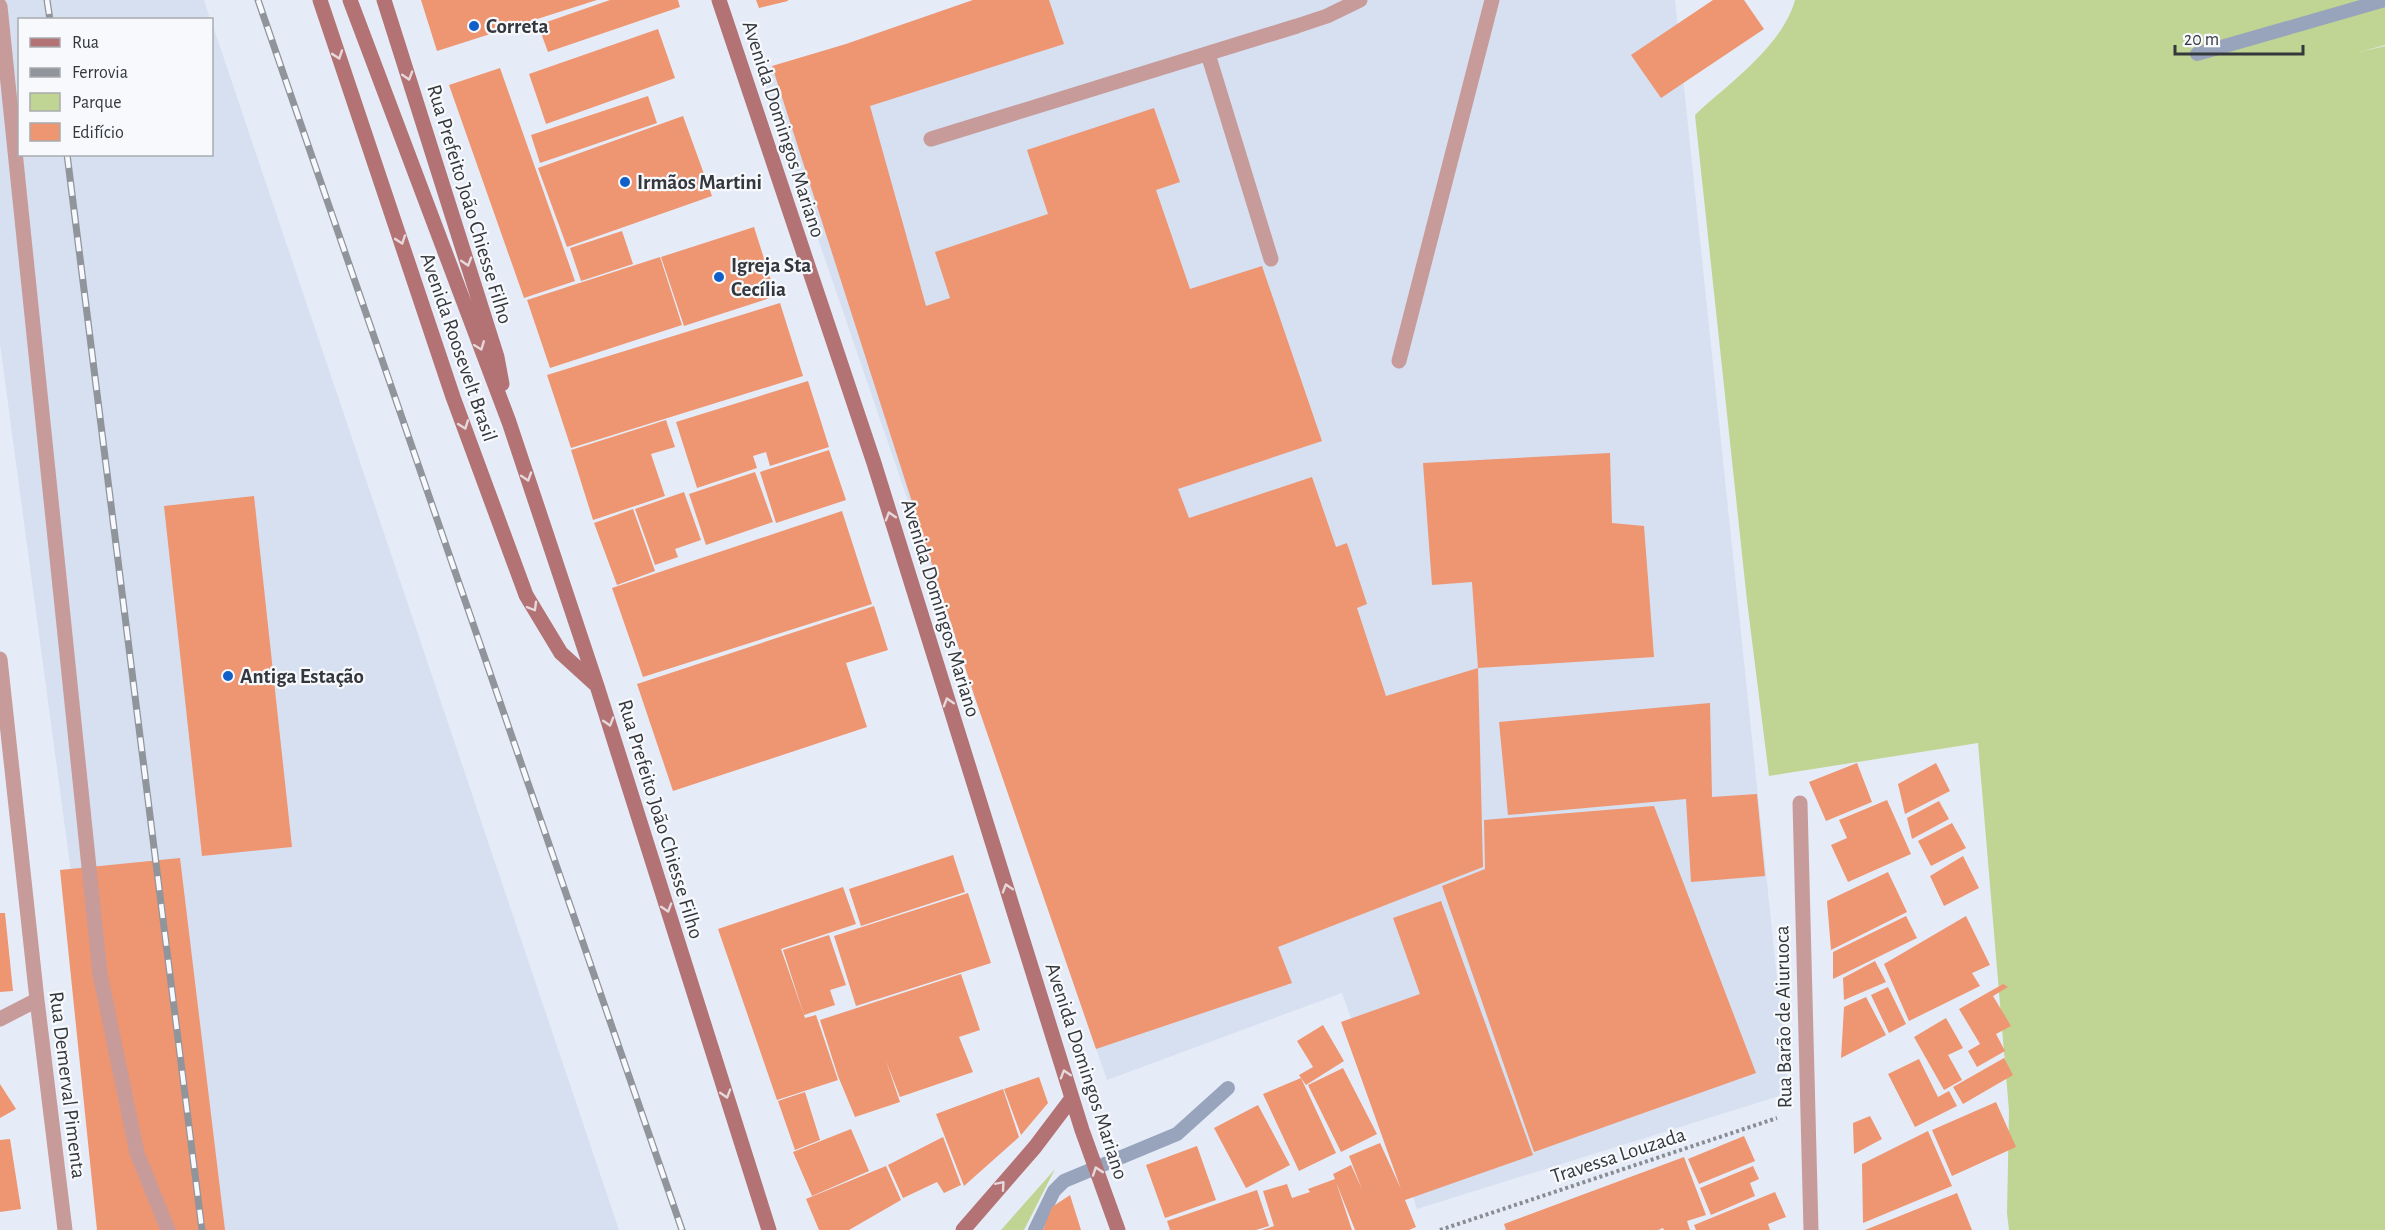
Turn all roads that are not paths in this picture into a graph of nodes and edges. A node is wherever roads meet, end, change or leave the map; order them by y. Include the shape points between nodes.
1 (320, 0) edge
2 (350, 0) edge
3 (384, 0) edge
4 (719, 0) edge
5 (1360, 0) edge
6 (1492, 0) edge
7 (0, 6) edge
8 (1208, 54) junction
9 (931, 139) dead end
10 (1271, 259) dead end
11 (1400, 361) dead end
12 (509, 422) junction
13 (0, 659) edge
14 (597, 686) junction
15 (1800, 803) dead end
16 (37, 999) junction
17 (0, 1019) edge
18 (1072, 1098) junction
19 (65, 1230) edge
20 (168, 1230) edge
21 (769, 1230) edge
22 (963, 1230) edge
23 (1118, 1230) edge
24 (1811, 1230) edge

1 -> 14 main road, Avenida Roosevelt Brasil via 453,397 526,595 561,653
2 -> 12 main road, Rua Prefeito João Chiesse Filho
3 -> 12 main road, Rua Prefeito João Chiesse Filho via 497,357
18 -> 4 main road, Avenida Domingos Mariano via 874,463
5 - 8 street via 1327,16
6 - 11 street
7 - 20 street via 100,974 137,1153
8 - 9 street
8 - 10 street
12 -> 14 main road, Rua Prefeito João Chiesse Filho
13 - 16 street, Rua Demerval Pimenta
14 -> 21 main road, Rua Prefeito João Chiesse Filho
15 - 24 street, Rua Barão de Aiuruoca
16 - 17 street
16 - 19 street, Rua Demerval Pimenta
22 -> 18 main road
23 -> 18 main road, Avenida Domingos Mariano

